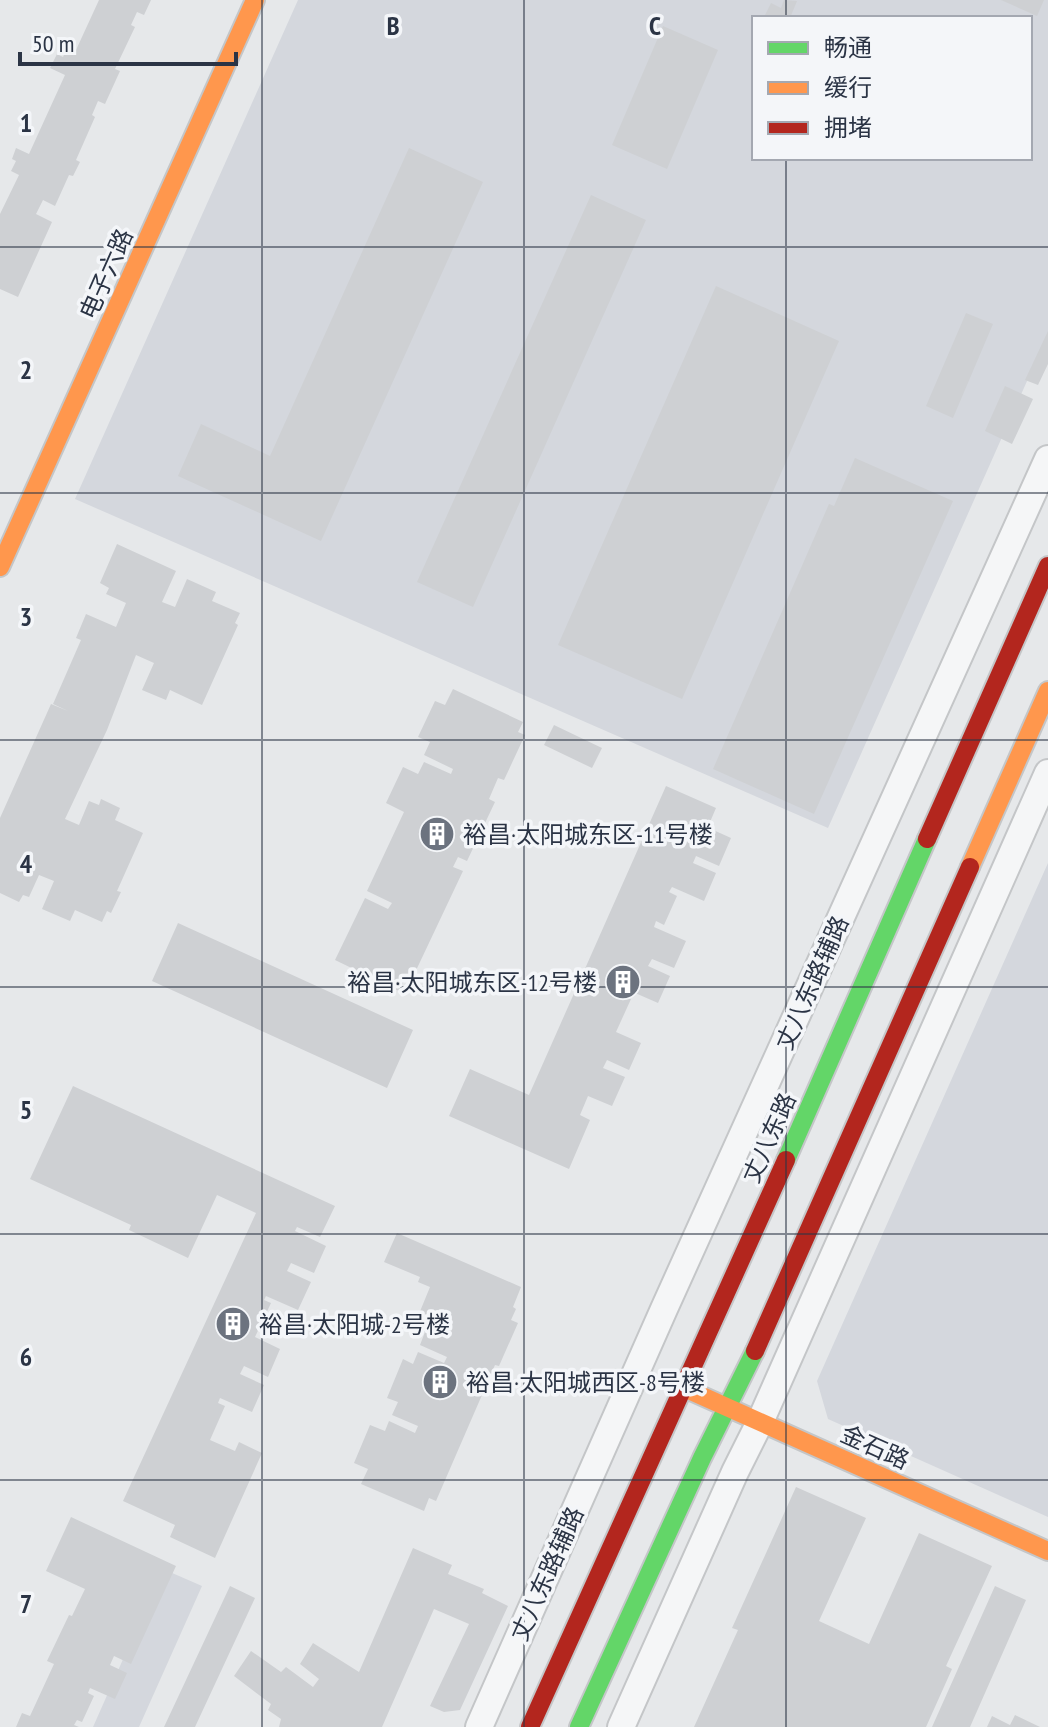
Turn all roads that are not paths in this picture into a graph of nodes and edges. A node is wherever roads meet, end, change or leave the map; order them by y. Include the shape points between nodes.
1 (255, 0) edge
2 (1048, 459) edge
3 (1048, 566) edge
4 (0, 567) edge
5 (1048, 691) edge
6 (1048, 773) edge
7 (682, 1387) junction
8 (727, 1407) junction
9 (760, 1422) junction
10 (1048, 1551) edge
11 (479, 1727) edge
12 (530, 1727) edge
13 (579, 1727) edge
14 (621, 1727) edge

1 - 4 main road, 电子六路
2 - 11 street, 丈八东路辅路
3 - 7 main road, 丈八东路
5 - 8 main road
6 - 9 street
7 - 8 main road, 金石路
7 - 12 main road, 丈八东路
8 - 9 main road, 金石路
8 - 13 main road
9 - 10 main road, 金石路
9 - 14 street

